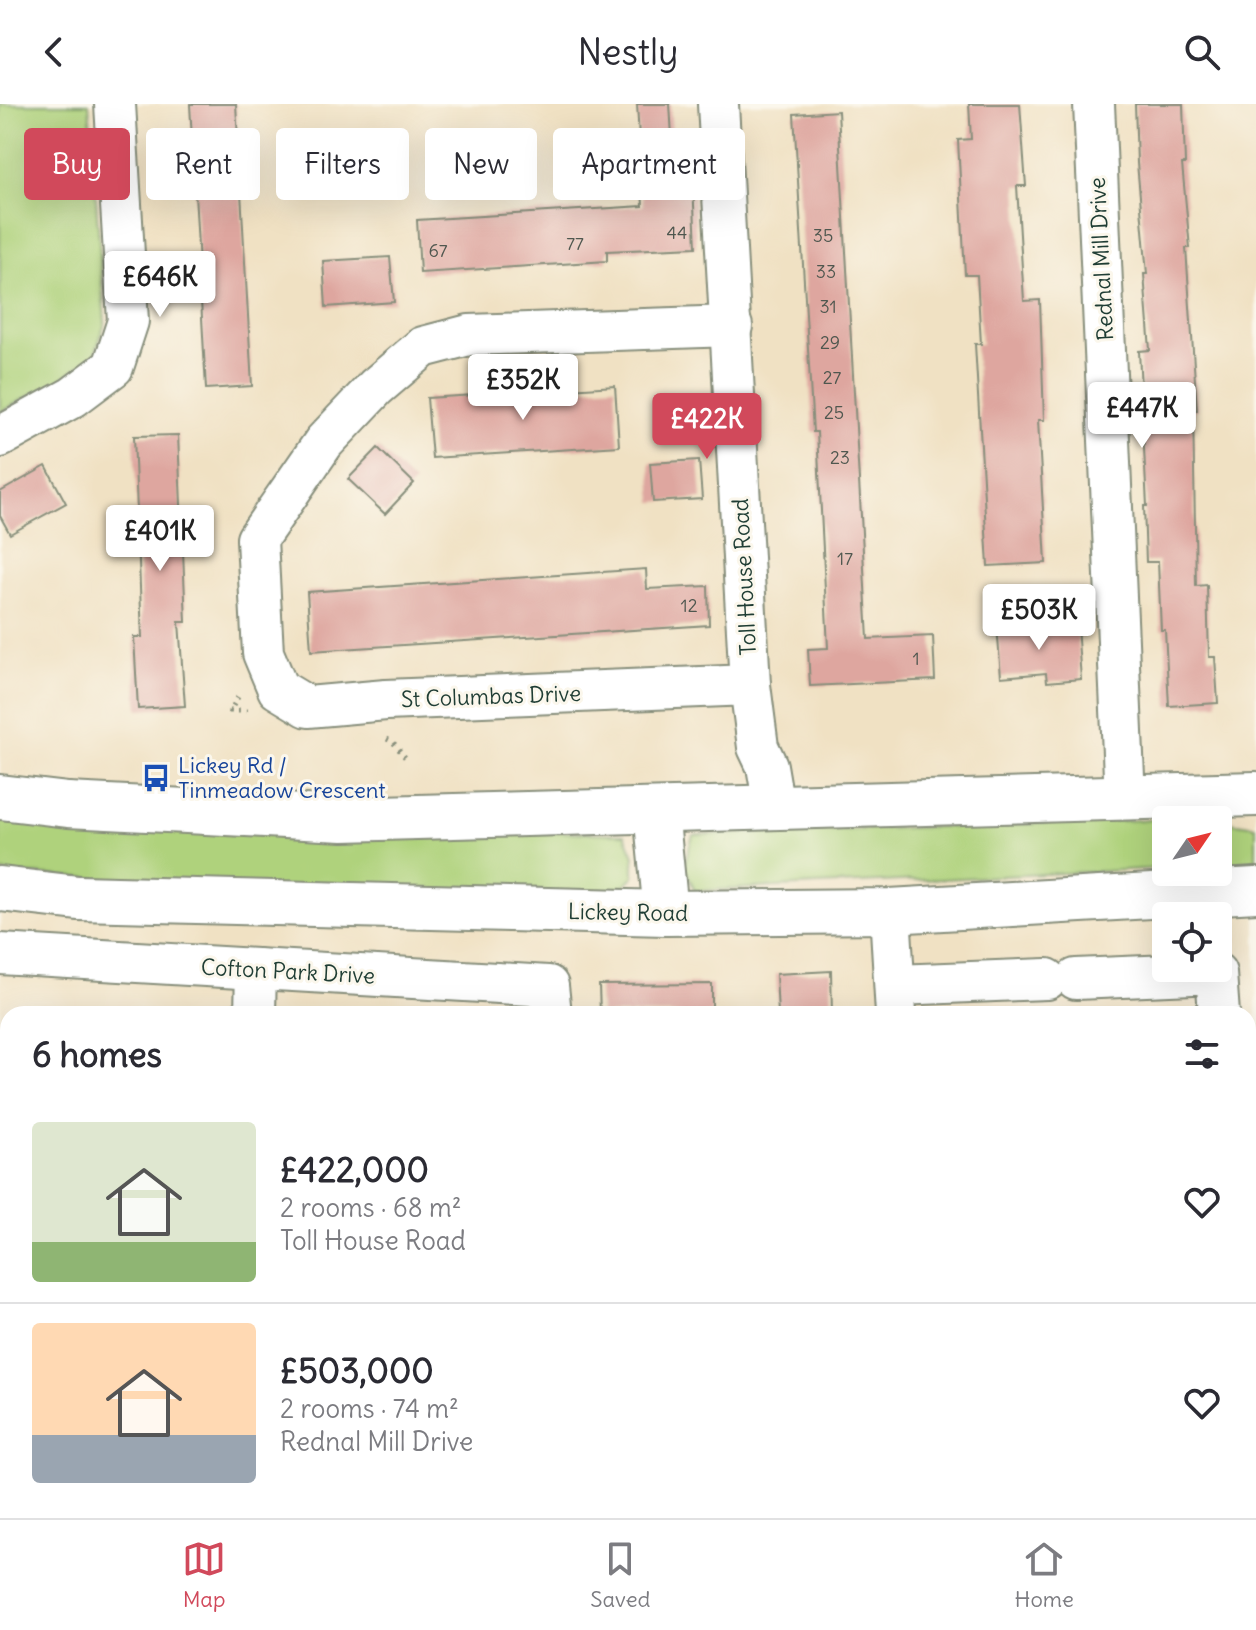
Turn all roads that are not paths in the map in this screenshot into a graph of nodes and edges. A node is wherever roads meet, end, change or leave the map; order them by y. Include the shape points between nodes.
1 (115, 104) edge
2 (718, 104) edge
3 (1094, 104) edge
4 (732, 326) junction
5 (0, 437) edge
6 (750, 685) junction
7 (1256, 794) edge
8 (0, 797) edge
9 (1125, 799) junction
10 (774, 807) junction
11 (656, 811) junction
12 (0, 889) edge
13 (1256, 890) edge
14 (890, 911) junction
15 (666, 913) junction
16 (0, 954) edge
17 (256, 969) junction
18 (896, 999) edge
19 (255, 1006) edge
20 (550, 1006) edge
21 (1218, 1006) edge

1 - 5 street via 128,321 113,367 73,397
2 - 4 street, Toll House Road
3 - 9 street, Rednal Mill Drive
4 - 6 street, Toll House Road
4 - 6 street, St Columbas Drive via 469,335 423,347 324,442 257,539 263,653 278,689 308,707
6 - 10 street, Toll House Road via 758,747
7 - 9 main road
8 - 11 main road via 343,819
9 - 10 main road
10 - 11 main road
11 - 15 main road
12 - 15 main road, Lickey Road via 78,898
13 - 14 main road, Lickey Road
14 - 15 main road, Lickey Road
14 - 18 street
16 - 17 street, Cofton Park Drive
17 - 19 street
17 - 20 street, Cofton Park Drive via 548,986
18 - 21 street via 1061,979 1216,973

